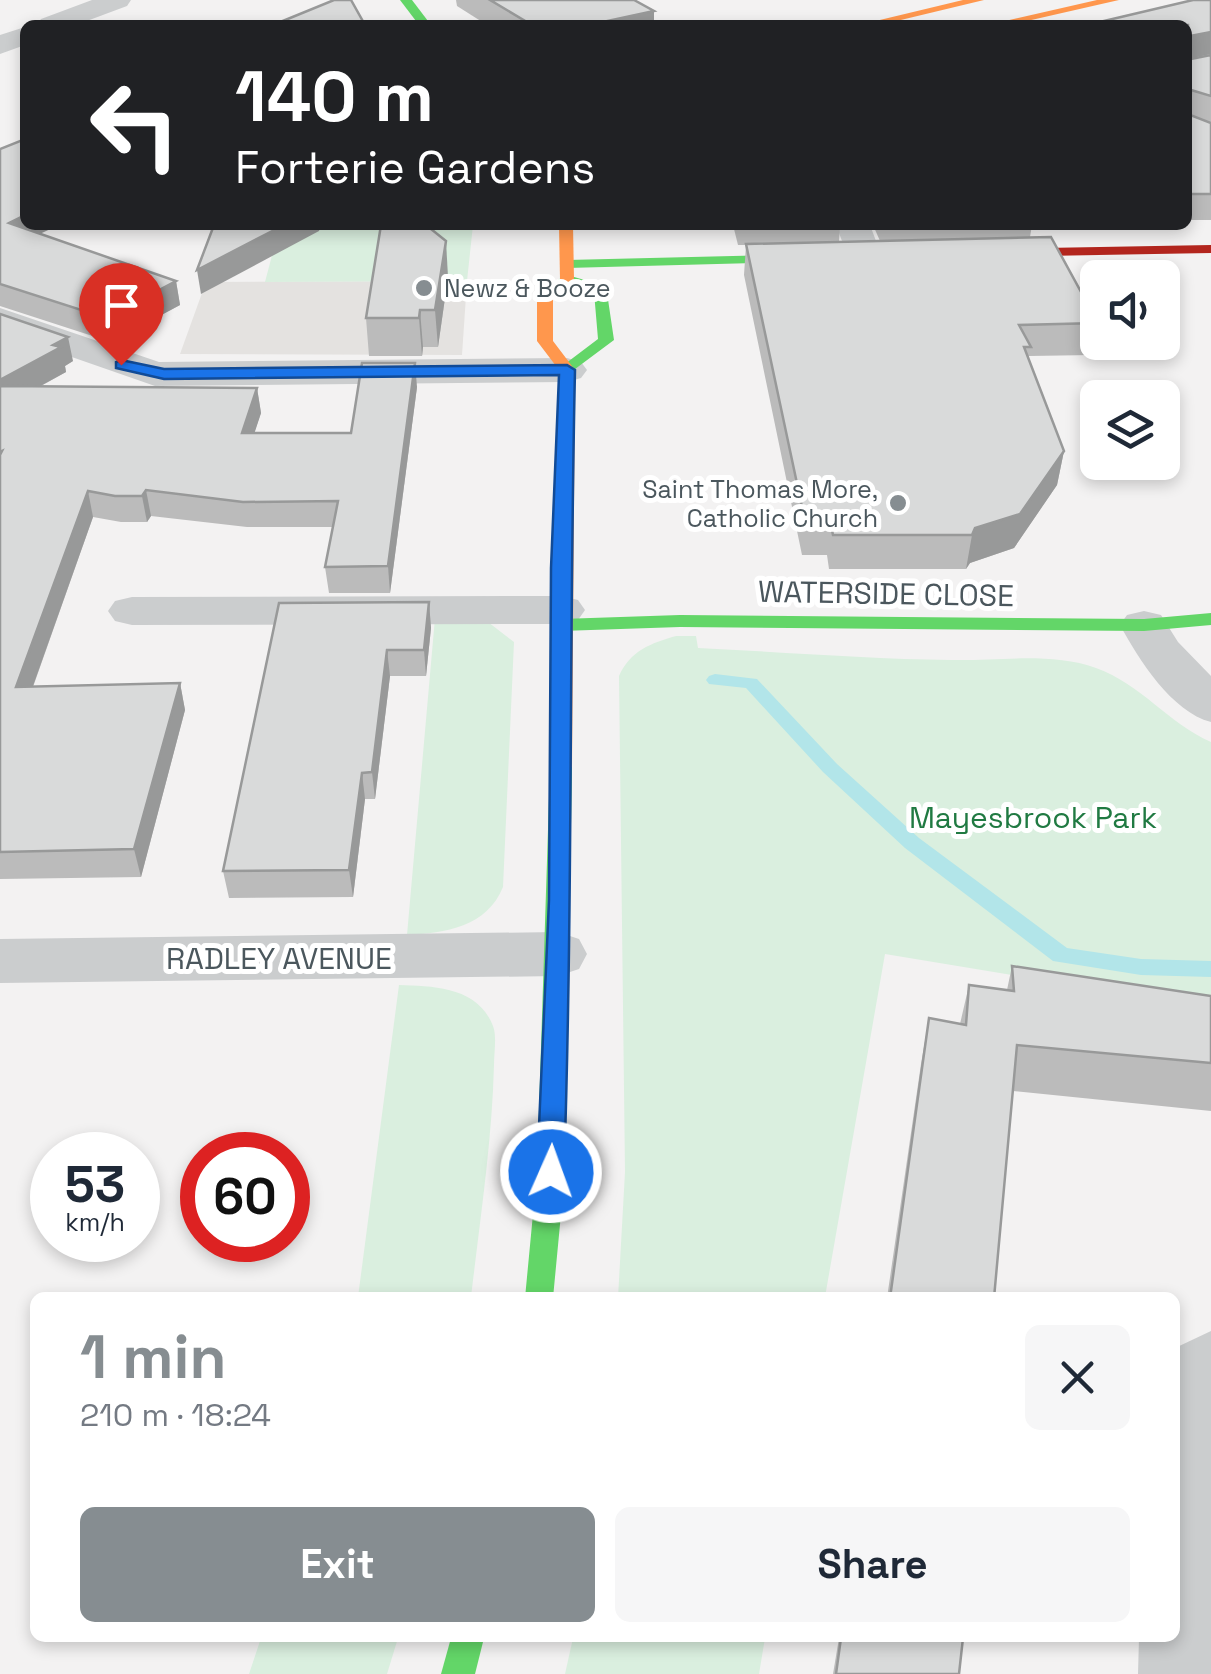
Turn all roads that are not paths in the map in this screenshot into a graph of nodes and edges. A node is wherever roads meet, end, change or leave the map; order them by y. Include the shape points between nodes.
1 (117, 0) edge
2 (406, 0) edge
3 (978, 0) edge
4 (1030, 0) edge
5 (1112, 0) edge
6 (1057, 12) junction
7 (64, 20) edge
8 (421, 20) edge
9 (888, 20) edge
10 (1018, 20) edge
11 (566, 230) edge
12 (867, 246) edge
13 (1211, 249) edge
14 (955, 254) edge
15 (567, 272) junction
16 (0, 318) edge
17 (567, 370) junction
18 (132, 611) dead end
19 (561, 618) junction
20 (1211, 619) edge
21 (1144, 625) junction
22 (1211, 706) edge
23 (558, 954) junction
24 (0, 961) edge
25 (541, 1292) edge
26 (1211, 1364) edge
27 (1180, 1577) edge
28 (467, 1642) edge
29 (1179, 1642) edge
30 (458, 1674) edge
31 (1179, 1674) edge

1 - 7 street
2 - 8 main road
3 - 9 main road
4 - 6 main road
5 - 6 main road
6 - 10 main road
11 - 15 main road
12 - 15 main road
13 - 14 main road
15 - 17 main road via 545,289 545,341
15 - 17 main road via 602,289 606,340
16 - 17 street via 155,374
17 - 19 main road
18 - 19 street
19 - 21 main road, WATERSIDE CLOSE
19 - 23 main road
20 - 21 main road, WATERSIDE CLOSE
21 - 22 street via 1158,650
23 - 24 street, RADLEY AVENUE
23 - 25 main road
26 - 27 street via 1182,1384
28 - 30 main road
29 - 31 street

